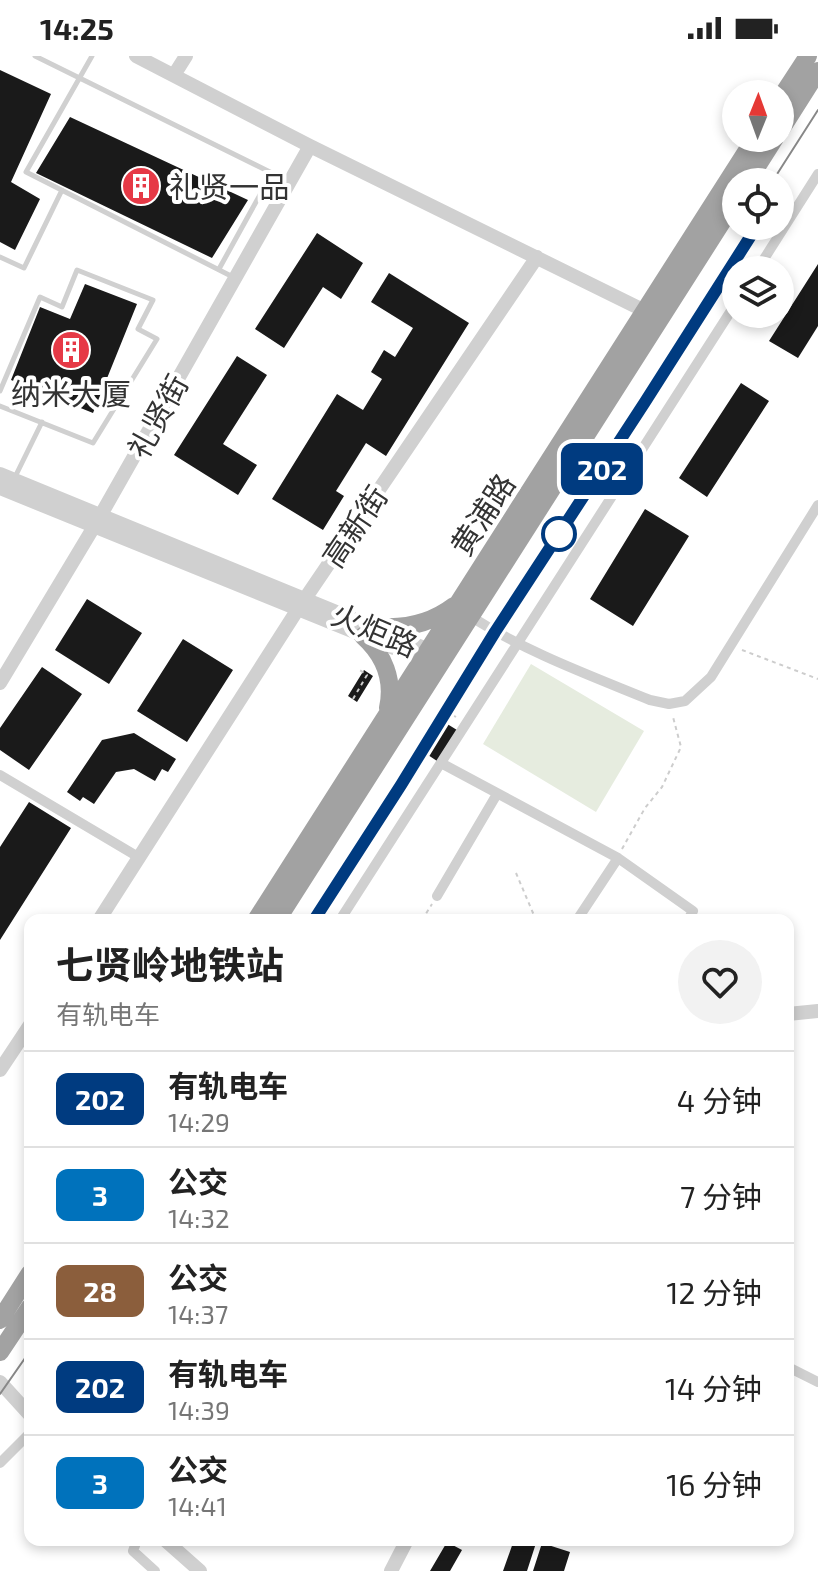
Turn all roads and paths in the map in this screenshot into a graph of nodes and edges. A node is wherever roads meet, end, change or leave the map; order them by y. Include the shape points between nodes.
1 (35, 56) edge
2 (92, 56) edge
3 (136, 56) edge
4 (186, 56) edge
5 (808, 56) edge
6 (818, 71) edge
7 (174, 75) junction
8 (79, 78) junction
9 (792, 80) edge
10 (794, 109) edge
11 (310, 146) junction
12 (746, 152) edge
13 (818, 174) edge
14 (62, 190) junction
15 (722, 221) edge
16 (766, 256) edge
17 (0, 257) edge
18 (537, 257) junction
19 (219, 269) junction
20 (235, 278) junction
21 (645, 311) junction
22 (722, 325) edge
23 (0, 391) edge
24 (0, 406) edge
25 (42, 422) junction
26 (4, 481) edge
27 (818, 505) edge
28 (98, 521) junction
29 (302, 604) junction
30 (465, 609) junction
31 (367, 631) junction
32 (518, 644) junction
33 (730, 645) junction
34 (430, 659) junction
35 (358, 669) dead end
36 (818, 679) edge
37 (0, 683) edge
38 (353, 699) dead end
39 (669, 704) junction
40 (387, 715) junction
41 (441, 763) junction
42 (0, 775) edge
43 (497, 794) junction
44 (140, 858) junction
45 (618, 858) junction
46 (516, 873) dead end
47 (437, 896) joint
48 (103, 914) edge
49 (260, 914) edge
50 (281, 914) edge
51 (344, 914) edge
52 (426, 914) edge
53 (533, 914) edge
54 (581, 914) edge
55 (691, 914) edge
56 (818, 1011) edge
57 (794, 1013) edge
58 (24, 1034) edge
59 (0, 1070) edge
60 (24, 1282) edge
61 (24, 1316) edge
62 (0, 1320) edge
63 (0, 1352) edge
64 (794, 1370) edge
65 (0, 1382) edge
66 (818, 1382) edge
67 (24, 1408) edge
68 (24, 1439) edge
69 (0, 1463) edge
70 (135, 1546) edge
71 (172, 1546) edge
72 (404, 1546) edge
73 (155, 1571) edge
74 (200, 1571) edge
75 (391, 1571) edge

1 - 8 lane
2 - 8 lane
3 - 7 street
4 - 7 street
5 - 9 highway
6 - 10 highway
7 - 11 street
8 - 14 lane via 26,172
8 - 19 lane via 272,173
11 - 18 street
11 - 20 street, 礼贤街
12 - 21 highway, 黄浦路
13 - 16 street
14 - 17 lane via 24,268
14 - 19 lane
15 - 30 highway, 黄浦路
18 - 21 street
18 - 29 street, 高新街
19 - 20 lane
20 - 28 street, 礼贤街
21 - 30 highway, 黄浦路
22 - 32 street
23 - 25 lane via 40,297 62,307 77,270 153,300 138,329 157,339 93,443
24 - 25 lane
25 - 26 lane
26 - 28 street, 火炬路
27 - 33 street
28 - 29 street, 火炬路
28 - 37 street, 礼贤街
29 - 31 street, 火炬路
29 - 44 street, 高新街
30 - 31 highway via 420,624
30 - 32 street
30 - 34 highway, 黄浦路
31 - 34 street, 火炬路
31 - 40 highway via 389,676
32 - 39 street
32 - 41 street
33 - 36 path
33 - 39 street via 711,677 685,701
34 - 40 highway, 黄浦路
34 - 50 highway, 黄浦路
35 - 38 path via 367,675
39 - 45 path via 681,747
40 - 49 highway, 黄浦路
41 - 43 street
41 - 51 street
42 - 44 street
43 - 45 street
43 - 47 street
44 - 48 street, 高新街
45 - 54 street
45 - 55 street
46 - 53 path
47 - 52 path
56 - 57 street
58 - 59 street
60 - 62 highway
61 - 63 highway
64 - 66 street
65 - 67 street
68 - 69 street
70 - 73 street via 133,1551
71 - 74 street
72 - 75 street

